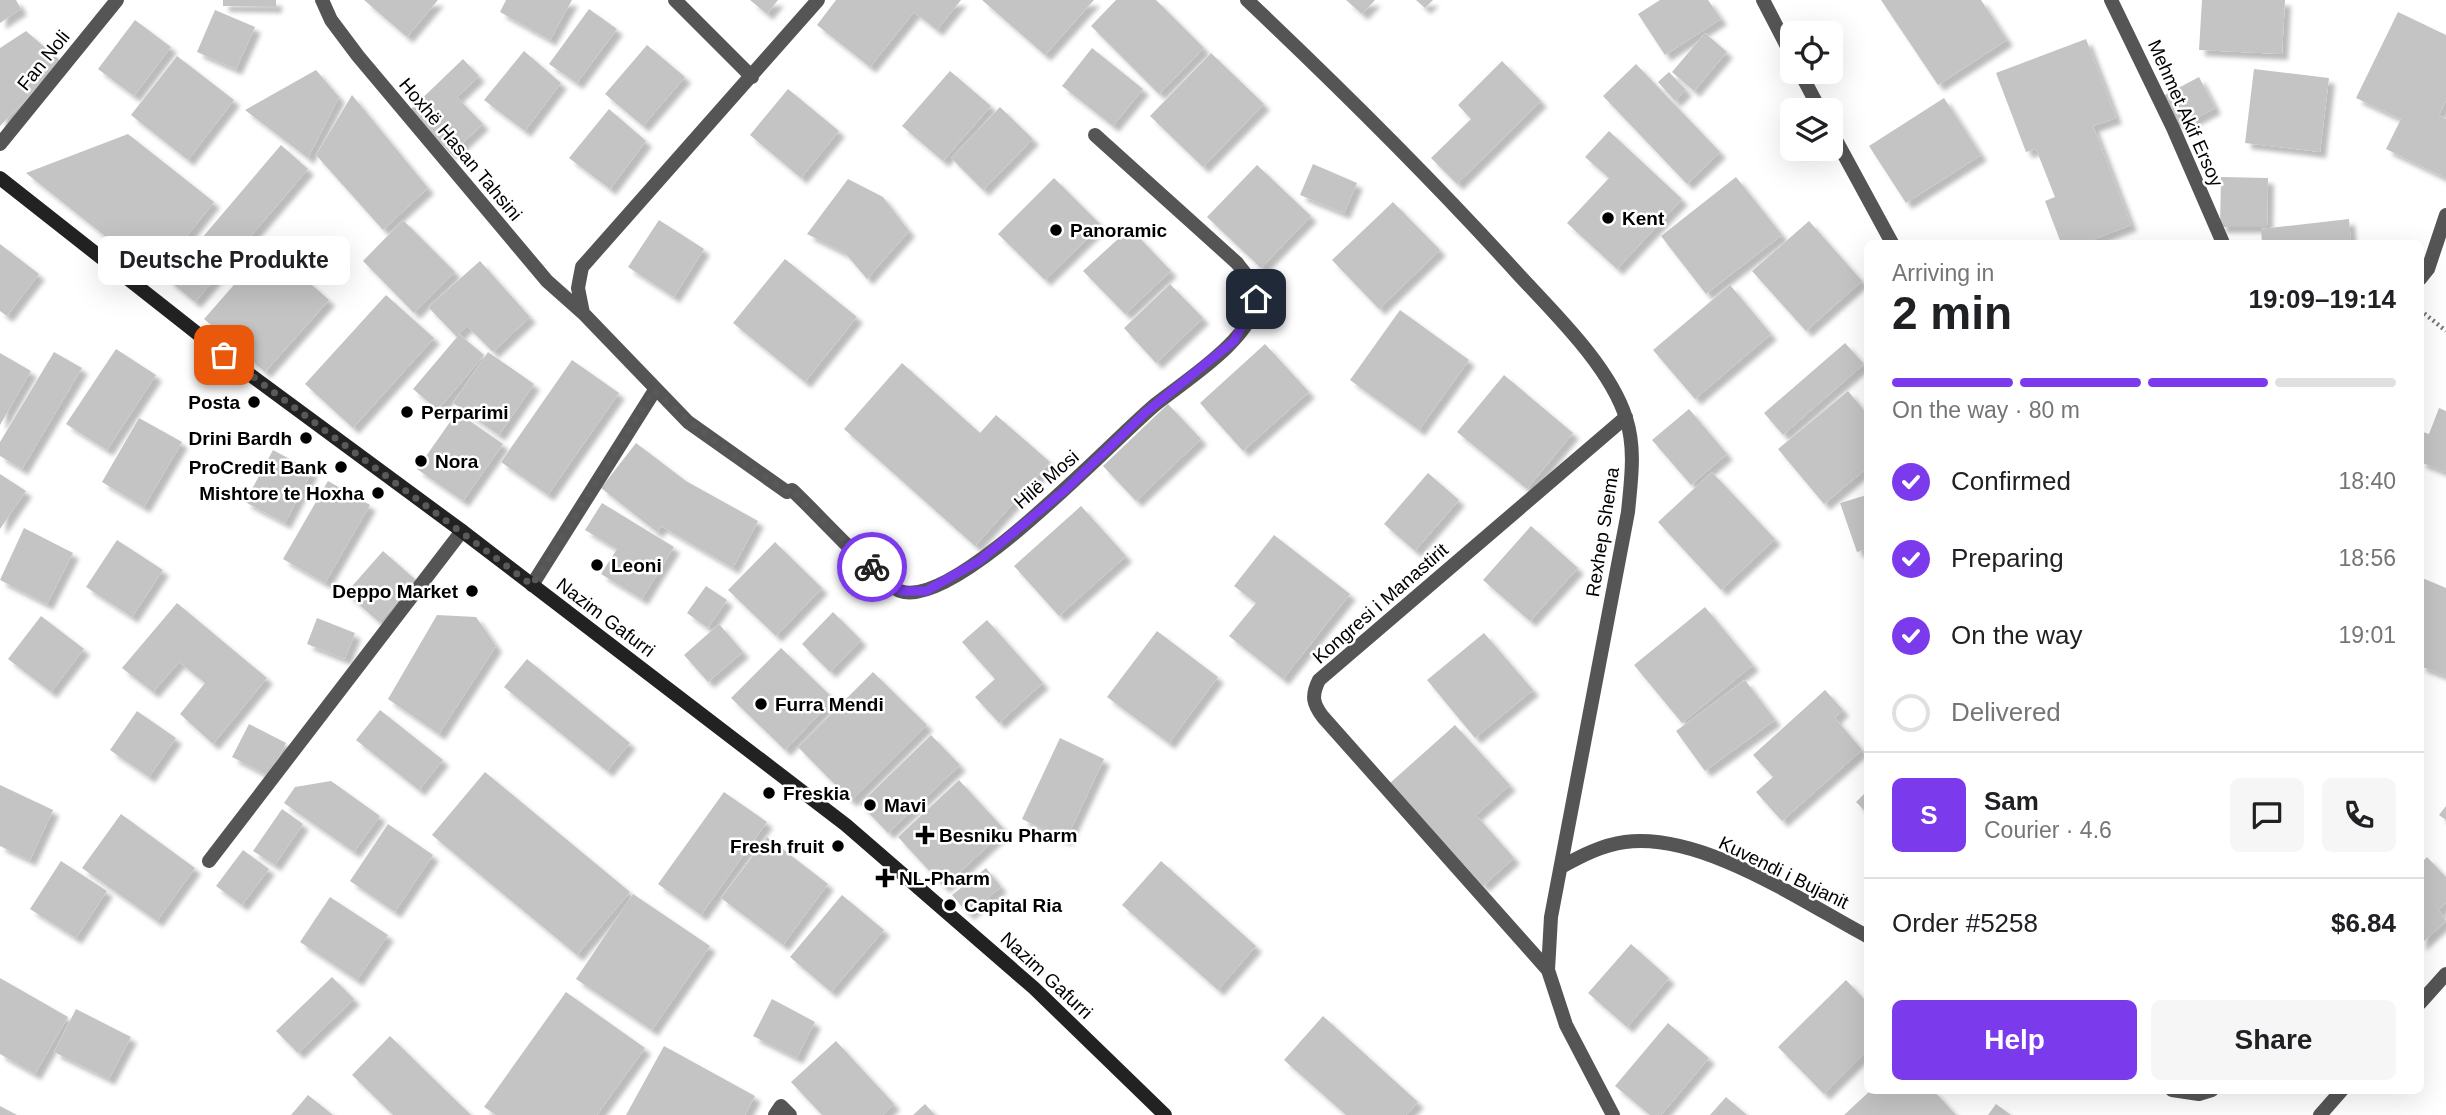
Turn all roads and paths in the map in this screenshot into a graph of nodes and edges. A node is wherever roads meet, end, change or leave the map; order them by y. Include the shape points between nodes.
1 (117, 0) edge
2 (322, 0) edge
3 (675, 0) edge
4 (818, 0) edge
5 (1247, 0) edge
6 (1763, 0) edge
7 (2110, 0) edge
8 (1780, 33) edge
9 (752, 77) junction
10 (1096, 135) dead end
11 (0, 144) edge
12 (1843, 153) edge
13 (0, 178) edge
14 (2446, 215) edge
15 (1890, 240) edge
16 (2222, 240) edge
17 (2424, 274) edge
18 (583, 313) junction
19 (2424, 313) edge
20 (2446, 331) edge
21 (654, 390) junction
22 (1626, 416) junction
23 (462, 531) junction
24 (532, 585) junction
25 (209, 861) dead end
26 (1561, 867) junction
27 (1864, 934) edge
28 (1548, 970) junction
29 (2446, 974) edge
30 (2424, 999) edge
31 (2338, 1094) edge
32 (775, 1115) edge
33 (790, 1115) edge
34 (1165, 1115) edge
35 (1613, 1115) edge
36 (2320, 1115) edge

1 - 11 street, Fan Noli
2 - 18 street, Hoxhë Hasan Tahsini via 358,56 547,281
3 - 9 street
4 - 9 street
5 - 22 street, Rexhep Shema via 1442,191 1554,313 1609,383
6 - 8 street
7 - 16 street, Mehmet Akif Ersoy
9 - 18 street via 582,267 578,288
10 - 21 street, Hilë Mosi via 1237,263 1253,284 1256,299 1234,341 1146,412 1065,490 951,580 926,591 901,591 792,490 787,492 720,446
12 - 15 street
13 - 23 street, Nazim Gafurri via 245,371
14 - 17 street
18 - 21 street, Hoxhë Hasan Tahsini
19 - 20 path
21 - 24 street
22 - 26 street, Rexhep Shema via 1633,448 1628,512
22 - 28 street, Kongresi i Manastirit via 1319,681 1313,691 1314,705 1323,717
23 - 24 street, Nazim Gafurri
23 - 25 street
24 - 34 street, Nazim Gafurri via 846,825 1034,988
26 - 27 street, Kuvendi i Bujanit via 1593,850 1627,842 1674,845 1719,859
26 - 28 street, Rexhep Shema via 1551,917
28 - 35 street, Rexhep Shema via 1566,1025
29 - 30 street
31 - 36 street
32 - 33 street via 781,1106

